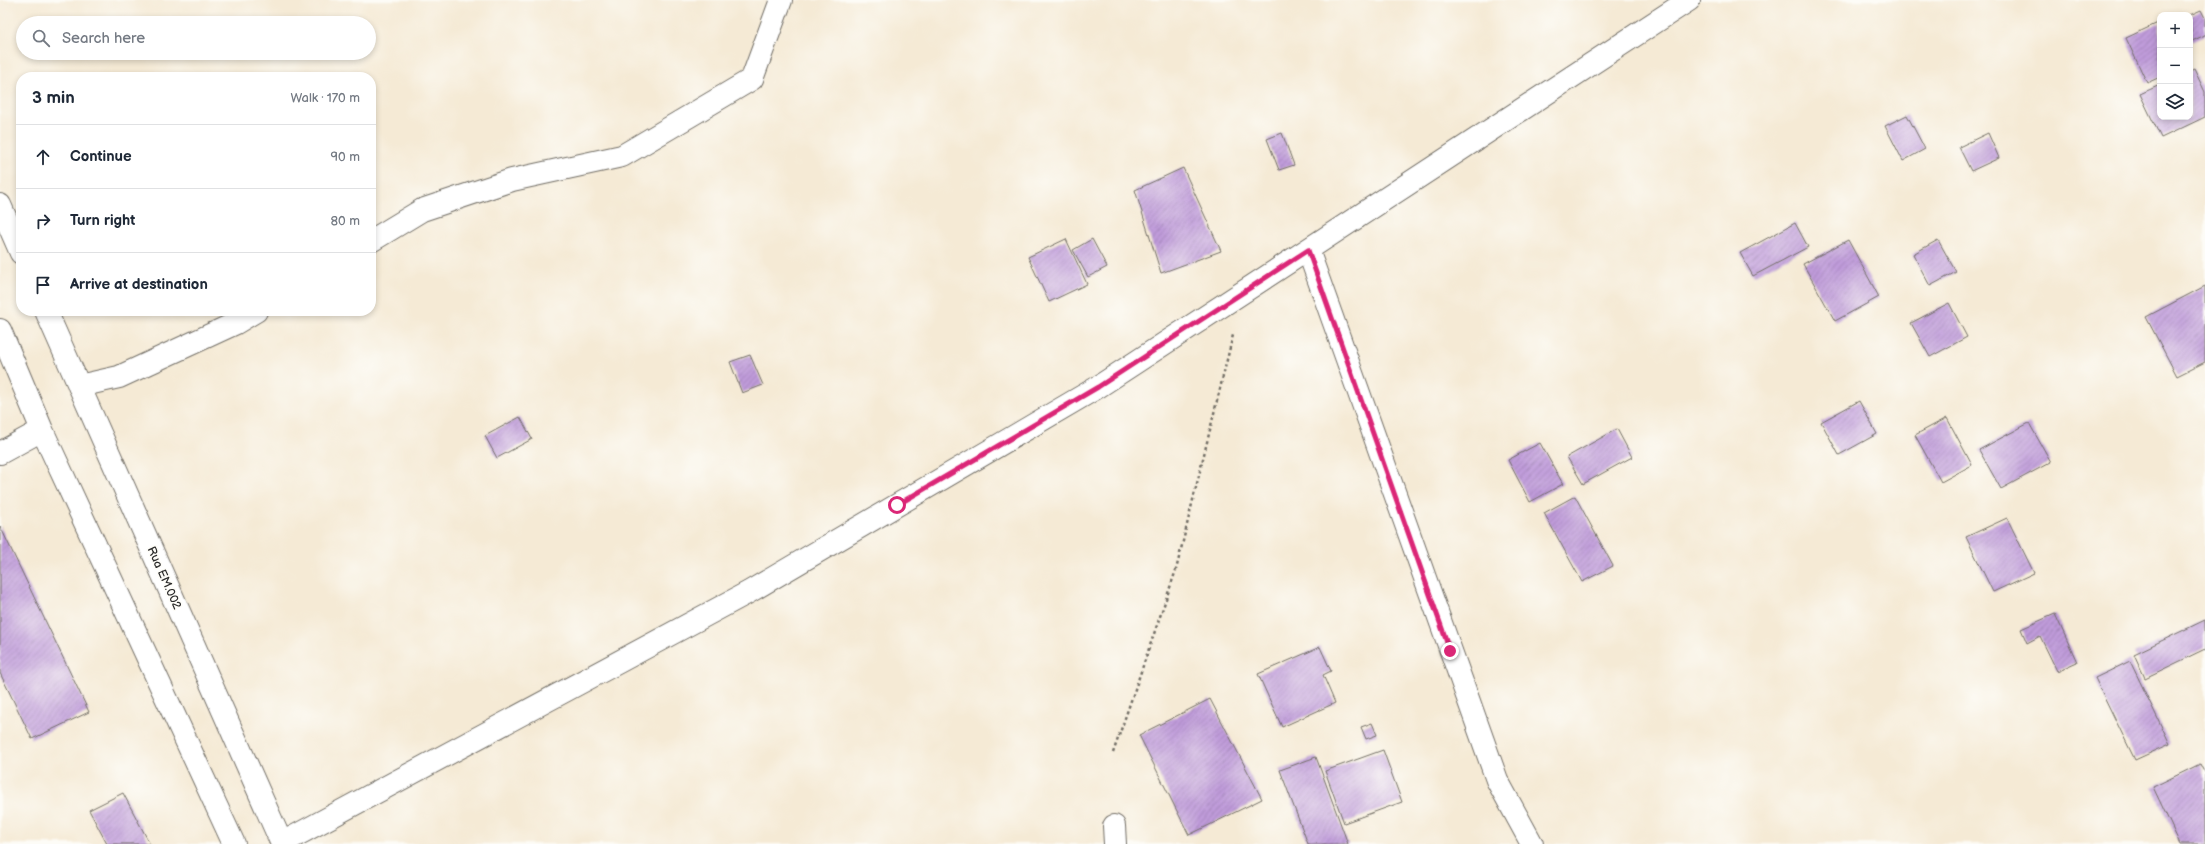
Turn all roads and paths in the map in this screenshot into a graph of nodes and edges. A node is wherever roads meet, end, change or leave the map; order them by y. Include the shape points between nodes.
1 (781, 0) edge
2 (1689, 0) edge
3 (0, 205) edge
4 (376, 238) edge
5 (16, 242) edge
6 (1308, 250) junction
7 (1244, 292) junction
8 (48, 316) edge
9 (248, 316) edge
10 (0, 330) edge
11 (79, 386) junction
12 (42, 430) junction
13 (0, 453) edge
14 (1113, 753) dead end
15 (234, 844) edge
16 (282, 844) edge
17 (1532, 844) edge

1 - 4 street via 752,79 629,152 622,156 512,180 422,210
2 - 6 street
3 - 5 street
6 - 7 street
6 - 17 street via 1497,780
7 - 14 path via 1176,570
7 - 16 street via 1098,387 749,592
8 - 11 street, Rua EM.002
9 - 11 street via 119,377
10 - 12 street
11 - 16 street, Rua EM.002
12 - 13 street
12 - 15 street

